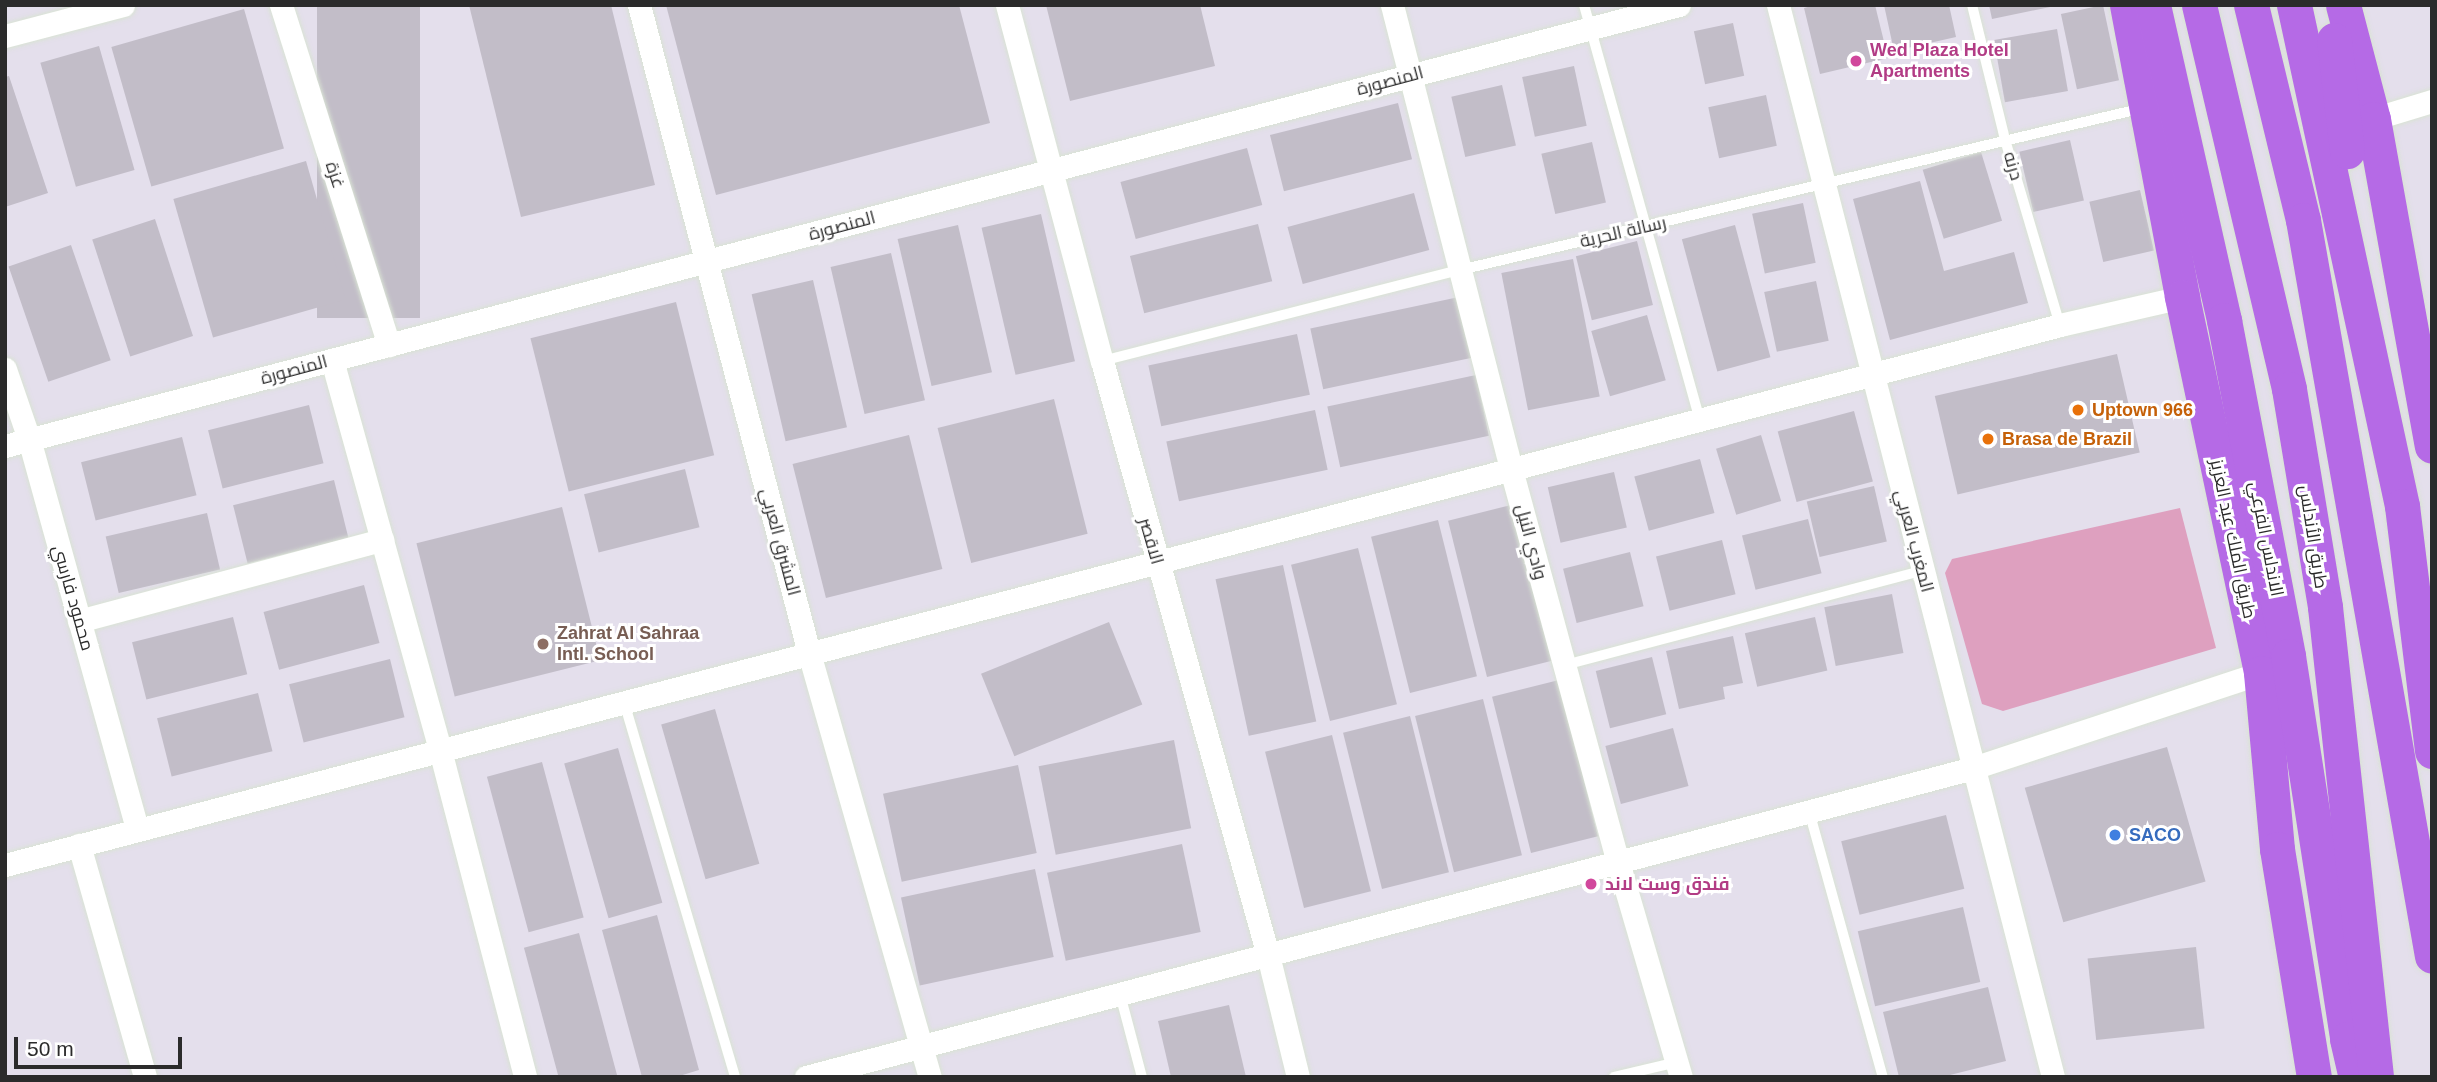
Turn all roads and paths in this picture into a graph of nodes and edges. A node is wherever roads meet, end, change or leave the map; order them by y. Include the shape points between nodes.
1 (122, 5) edge
2 (281, 5) edge
3 (639, 5) edge
4 (1007, 5) edge
5 (1392, 5) edge
6 (1584, 5) edge
7 (1679, 5) edge
8 (1778, 5) edge
9 (1972, 5) edge
10 (2199, 5) edge
11 (2251, 5) edge
12 (2294, 5) edge
13 (2329, 5) edge
14 (2343, 5) edge
15 (2137, 12) edge
16 (1589, 29) junction
17 (5, 36) edge
18 (1409, 76) junction
19 (2432, 101) edge
20 (2145, 107) junction
21 (2374, 119) junction
22 (2006, 143) junction
23 (1049, 171) junction
24 (1824, 186) junction
25 (1645, 227) junction
26 (705, 262) junction
27 (1460, 270) junction
28 (2356, 291) junction
29 (2182, 297) junction
30 (2060, 325) junction
31 (389, 345) junction
32 (332, 360) junction
33 (1101, 361) junction
34 (5, 369) edge
35 (2426, 373) edge
36 (1871, 375) junction
37 (1700, 420) junction
38 (29, 439) junction
39 (5, 446) edge
40 (2432, 446) edge
41 (1511, 469) junction
42 (382, 540) junction
43 (1157, 562) junction
44 (1922, 571) junction
45 (79, 621) junction
46 (809, 653) junction
47 (1565, 665) junction
48 (2261, 673) junction
49 (624, 702) junction
50 (440, 750) junction
51 (2432, 751) edge
52 (1973, 768) junction
53 (1809, 811) junction
54 (137, 829) junction
55 (79, 845) junction
56 (1618, 862) junction
57 (5, 865) edge
58 (1268, 955) junction
59 (2432, 956) edge
60 (1120, 994) junction
61 (923, 1046) junction
62 (1679, 1069) edge
63 (145, 1077) edge
64 (525, 1077) edge
65 (735, 1077) edge
66 (806, 1077) edge
67 (930, 1077) edge
68 (1142, 1077) edge
69 (1298, 1077) edge
70 (1614, 1077) edge
71 (1883, 1077) edge
72 (2053, 1077) edge
73 (2314, 1077) edge
74 (2356, 1077) edge
75 (2376, 1077) edge

1 - 17 street
2 - 31 street, غزة
3 - 26 street, المشرق العربي
4 - 23 street, الاقصر
5 - 18 street, وادي النيل
6 - 16 lane
7 - 16 street, المنصورة
8 - 24 street, المغرب العربي
9 - 22 lane, درنه
10 - 75 main road, طريق الأندلس via 2289,389 2325,607
11 - 59 main road via 2303,219
12 - 28 main road
13 - 28 main road via 2351,176
14 - 21 main road
15 - 20 main road, طريق الملك عبد العزيز
15 - 74 main road, الاندلس الفرعي via 2224,320 2288,656
16 - 18 street, المنصورة
16 - 25 lane
18 - 23 street, المنصورة
18 - 27 street, وادي النيل
19 - 21 street
20 - 22 lane, رسالة الحرية
20 - 29 main road, طريق الملك عبد العزيز
21 - 35 main road
22 - 24 lane, رسالة الحرية
22 - 30 lane, درنه
23 - 26 street, المنصورة
23 - 33 street, الاقصر
24 - 25 lane, رسالة الحرية
24 - 36 street, المغرب العربي
25 - 27 lane, رسالة الحرية
25 - 37 lane
26 - 31 street, المنصورة
26 - 46 street, المشرق العربي
27 - 33 lane, رسالة الحرية
27 - 41 street, وادي النيل
28 - 51 main road via 2402,506
29 - 30 street
29 - 48 main road, طريق الملك عبد العزيز
30 - 36 street
31 - 32 street, المنصورة
32 - 38 street, المنصورة
32 - 42 street
33 - 43 street, الاقصر
34 - 38 street, محمود فارسي
35 - 40 main road
36 - 37 street
36 - 44 street, المغرب العربي
37 - 41 street
38 - 39 street, المنصورة
38 - 45 street, محمود فارسي
41 - 43 street
41 - 47 street, وادي النيل
42 - 45 street
42 - 50 street
43 - 46 street
43 - 58 street, الاقصر
44 - 47 lane
44 - 52 street, المغرب العربي
45 - 54 street, محمود فارسي
46 - 49 street
46 - 61 street, المشرق العربي
47 - 56 street, وادي النيل
48 - 52 street
48 - 73 main road, طريق الملك عبد العزيز via 2277,849
49 - 50 street
49 - 65 lane
50 - 54 street
50 - 64 street
52 - 53 street
52 - 72 street, المغرب العربي
53 - 56 street
53 - 71 lane
54 - 55 street
55 - 57 street
55 - 63 street
56 - 58 street
56 - 62 street, وادي النيل
58 - 60 street
58 - 69 street, الاقصر
60 - 61 street
60 - 68 lane
61 - 66 street
61 - 67 street, المشرق العربي
62 - 70 lane

